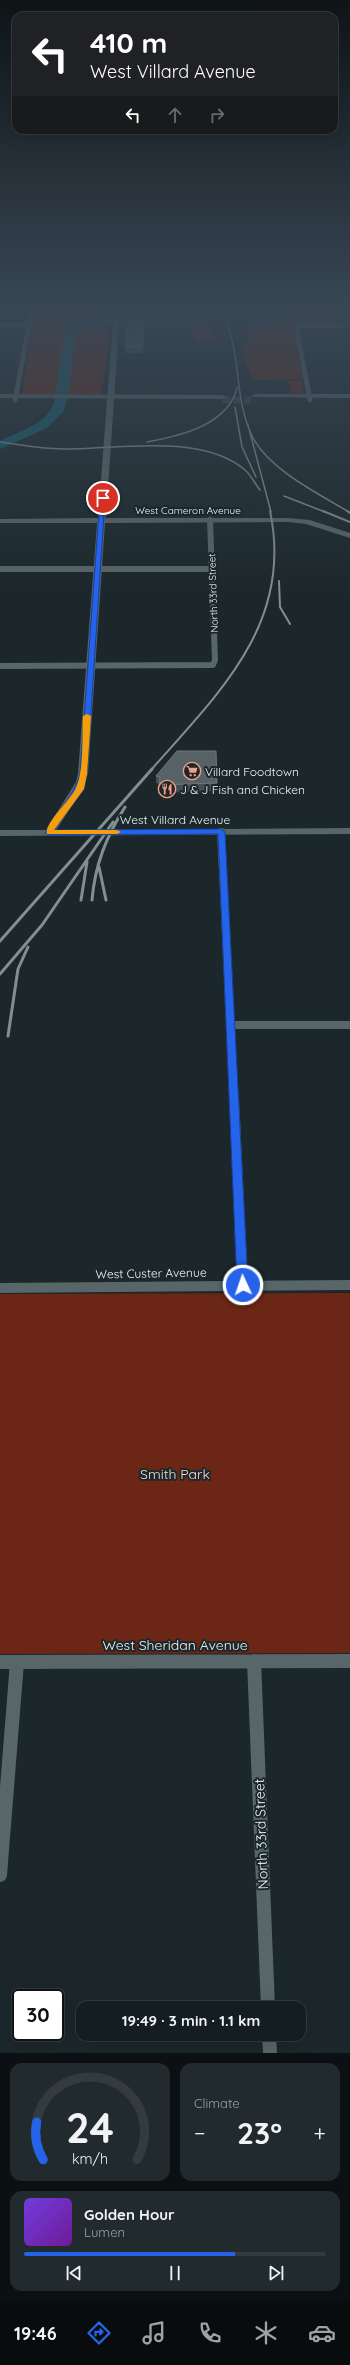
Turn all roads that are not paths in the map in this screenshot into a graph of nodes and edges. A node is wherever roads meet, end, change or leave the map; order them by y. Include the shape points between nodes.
1 (108, 406) edge
2 (0, 520) edge
3 (101, 520) junction
4 (210, 520) junction
5 (350, 536) edge
6 (0, 569) edge
7 (98, 569) junction
8 (212, 569) junction
9 (0, 666) edge
10 (90, 666) junction
11 (350, 831) edge
12 (221, 832) junction
13 (0, 833) edge
14 (49, 833) junction
15 (231, 1025) junction
16 (350, 1025) edge
17 (350, 1284) edge
18 (243, 1285) junction
19 (0, 1288) edge
20 (254, 1661) junction
21 (350, 1661) edge
22 (0, 1662) edge
23 (17, 1662) junction
24 (0, 1875) edge
25 (268, 2001) edge
26 (269, 2041) edge
27 (270, 2053) edge

1 - 3 street
2 - 3 street, West Cameron Avenue
3 - 4 street, West Cameron Avenue
3 - 7 street
4 - 5 street, West Cameron Avenue via 295,520
4 - 8 street, North 33rd Street
6 - 7 street
7 - 8 street
7 - 10 street
8 - 10 street, North 33rd Street via 216,660 213,665
9 - 10 street
10 - 14 street via 80,789 54,822
11 - 12 street, West Villard Avenue
12 - 14 street, West Villard Avenue
12 - 15 street
13 - 14 street, West Villard Avenue
15 - 16 street
15 - 18 street
17 - 18 street, West Custer Avenue
18 - 19 street, West Custer Avenue
20 - 21 street, West Sheridan Avenue
20 - 23 street, West Sheridan Avenue
20 - 25 street, North 33rd Street
22 - 23 street, West Sheridan Avenue
23 - 24 street
26 - 27 street

